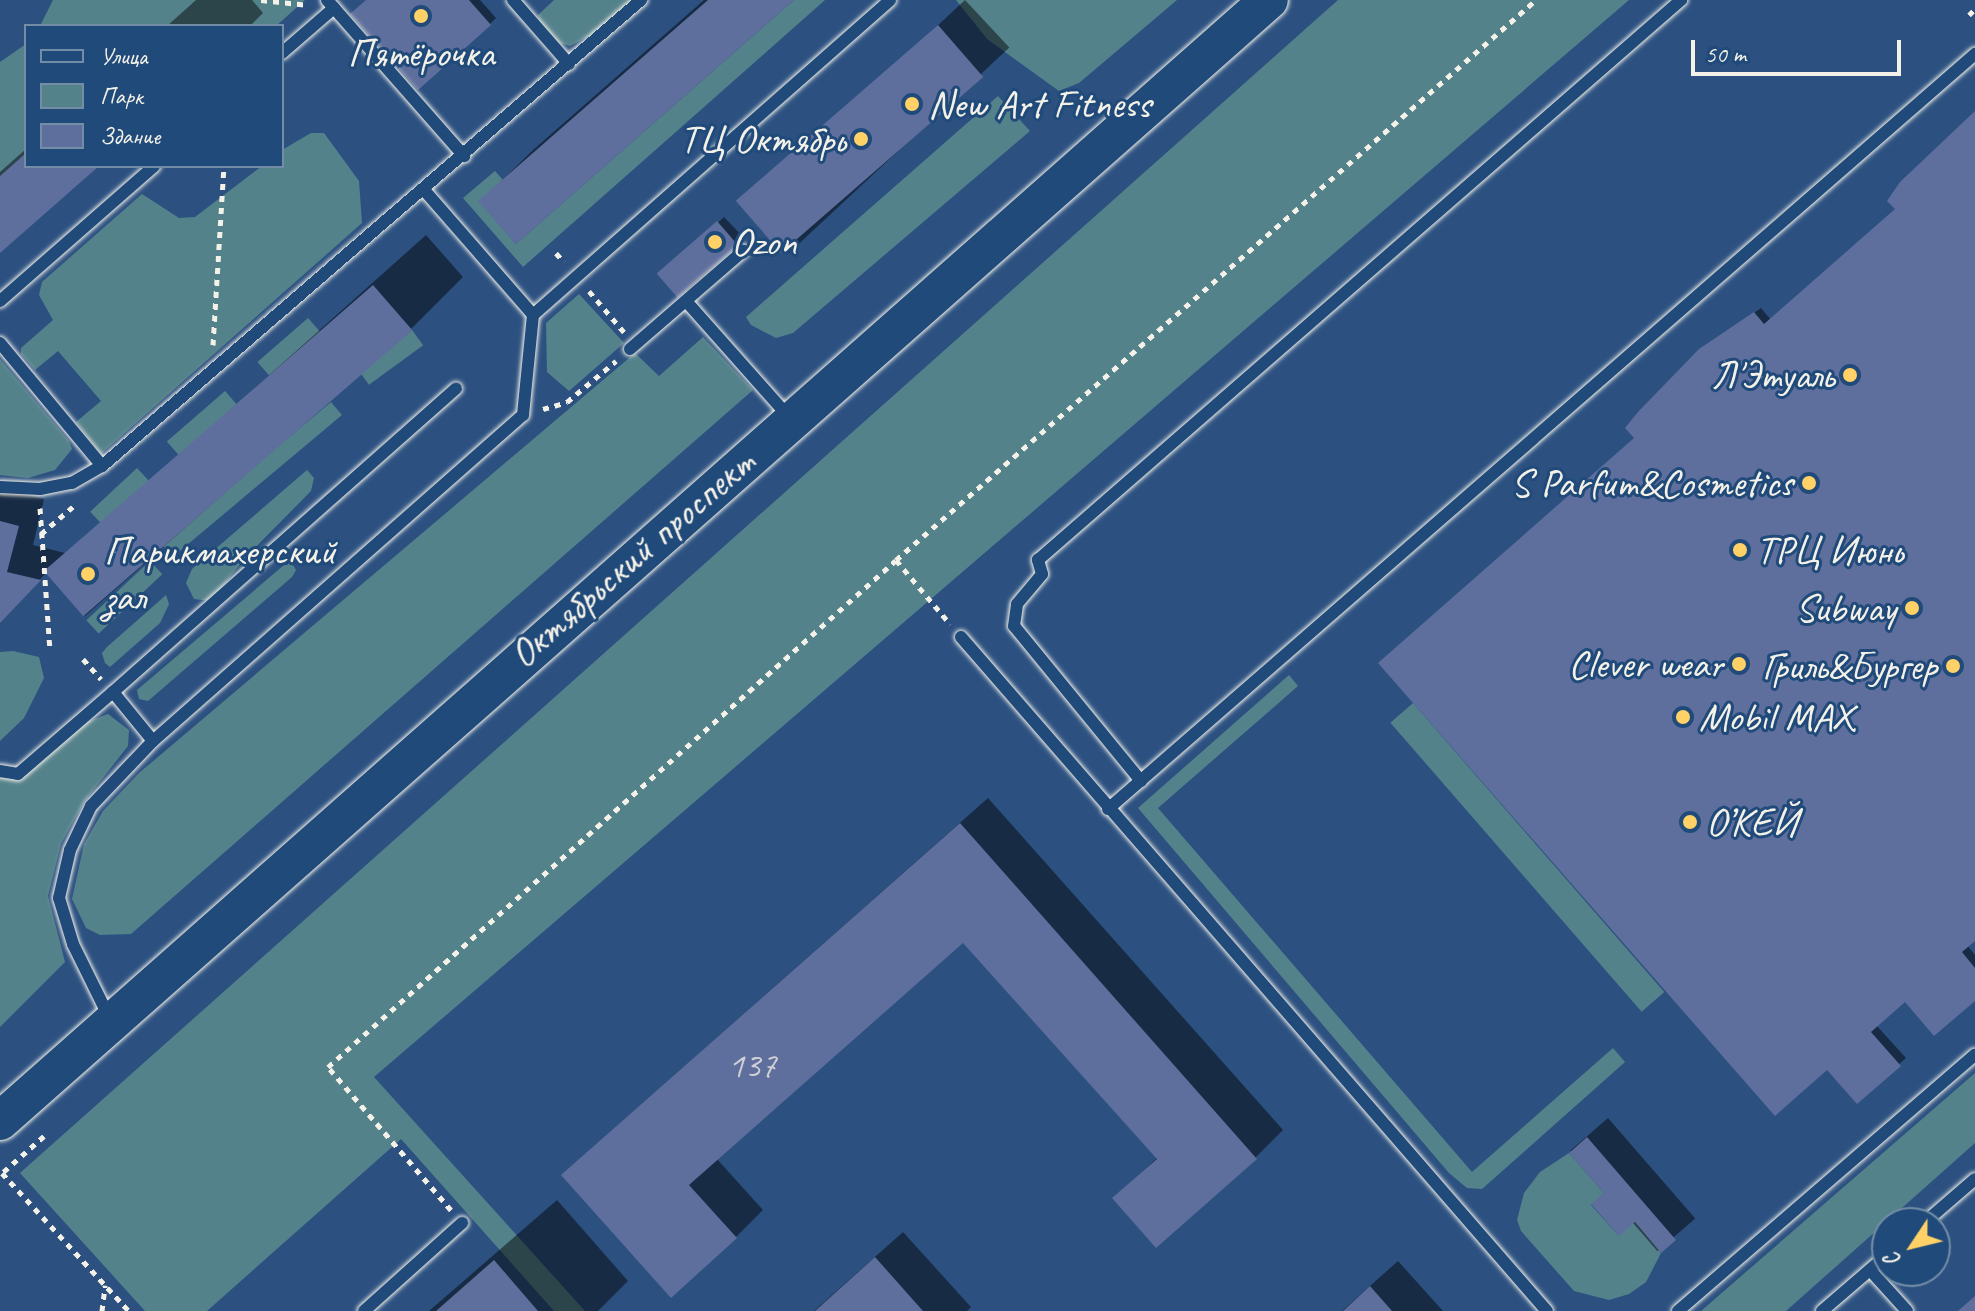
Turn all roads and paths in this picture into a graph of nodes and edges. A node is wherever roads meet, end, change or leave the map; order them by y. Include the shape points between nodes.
1 (261, 0) edge
2 (513, 0) edge
3 (641, 0) edge
4 (890, 0) edge
5 (1269, 0) edge
6 (1536, 0) edge
7 (1681, 0) edge
8 (330, 4) edge
9 (1975, 9) edge
10 (1969, 15) dead end
11 (284, 51) edge
12 (1975, 54) edge
13 (569, 64) junction
14 (464, 156) junction
15 (152, 168) edge
16 (224, 168) edge
17 (425, 191) junction
18 (743, 251) dead end
19 (556, 253) dead end
20 (576, 277) junction
21 (0, 301) edge
22 (686, 301) junction
23 (533, 315) junction
24 (0, 343) edge
25 (632, 347) junction
26 (211, 374) junction
27 (456, 389) dead end
28 (523, 415) junction
29 (790, 419) junction
30 (102, 466) junction
31 (0, 487) edge
32 (40, 489) junction
33 (896, 560) junction
34 (961, 637) joint
35 (50, 650) dead end
36 (113, 692) junction
37 (153, 741) junction
38 (0, 771) edge
39 (1141, 781) junction
40 (1108, 809) junction
41 (111, 1020) junction
42 (1975, 1055) edge
43 (0, 1121) edge
44 (44, 1136) dead end
45 (1975, 1179) edge
46 (1943, 1207) edge
47 (462, 1223) joint
48 (1870, 1270) joint
49 (105, 1285) junction
50 (102, 1311) edge
51 (129, 1311) edge
52 (364, 1311) edge
53 (1547, 1311) edge
54 (1678, 1311) edge
55 (1822, 1311) edge
56 (1907, 1311) edge

1 - 8 path
2 - 13 lane
3 - 13 lane
4 - 20 lane
5 - 29 main road, Октябрьский проспект
6 - 33 path
7 - 39 lane via 1038,560 1042,574 1017,604 1014,626
8 - 11 lane
8 - 14 lane
9 - 10 path
12 - 39 lane
13 - 14 lane
14 - 17 lane
15 - 21 lane
16 - 26 path
17 - 23 lane
17 - 26 lane
18 - 22 lane
19 - 20 path
20 - 23 lane
20 - 25 path
22 - 25 lane
22 - 29 lane
23 - 28 lane
24 - 30 lane
25 - 28 path via 567,402
26 - 30 lane
27 - 36 lane
28 - 37 lane
29 - 41 main road, Октябрьский проспект
30 - 32 lane via 72,483
31 - 32 lane
32 - 35 path
33 - 34 path
33 - 47 path via 328,1067
34 - 40 lane
36 - 37 lane
36 - 38 lane via 18,774
37 - 41 lane via 91,806 70,850 59,898 73,944
39 - 40 lane
40 - 53 lane
41 - 43 main road, Октябрьский проспект
42 - 54 lane
44 - 49 path via 2,1173
45 - 46 lane
47 - 52 lane
48 - 55 lane
48 - 56 lane
49 - 50 path
49 - 51 path

